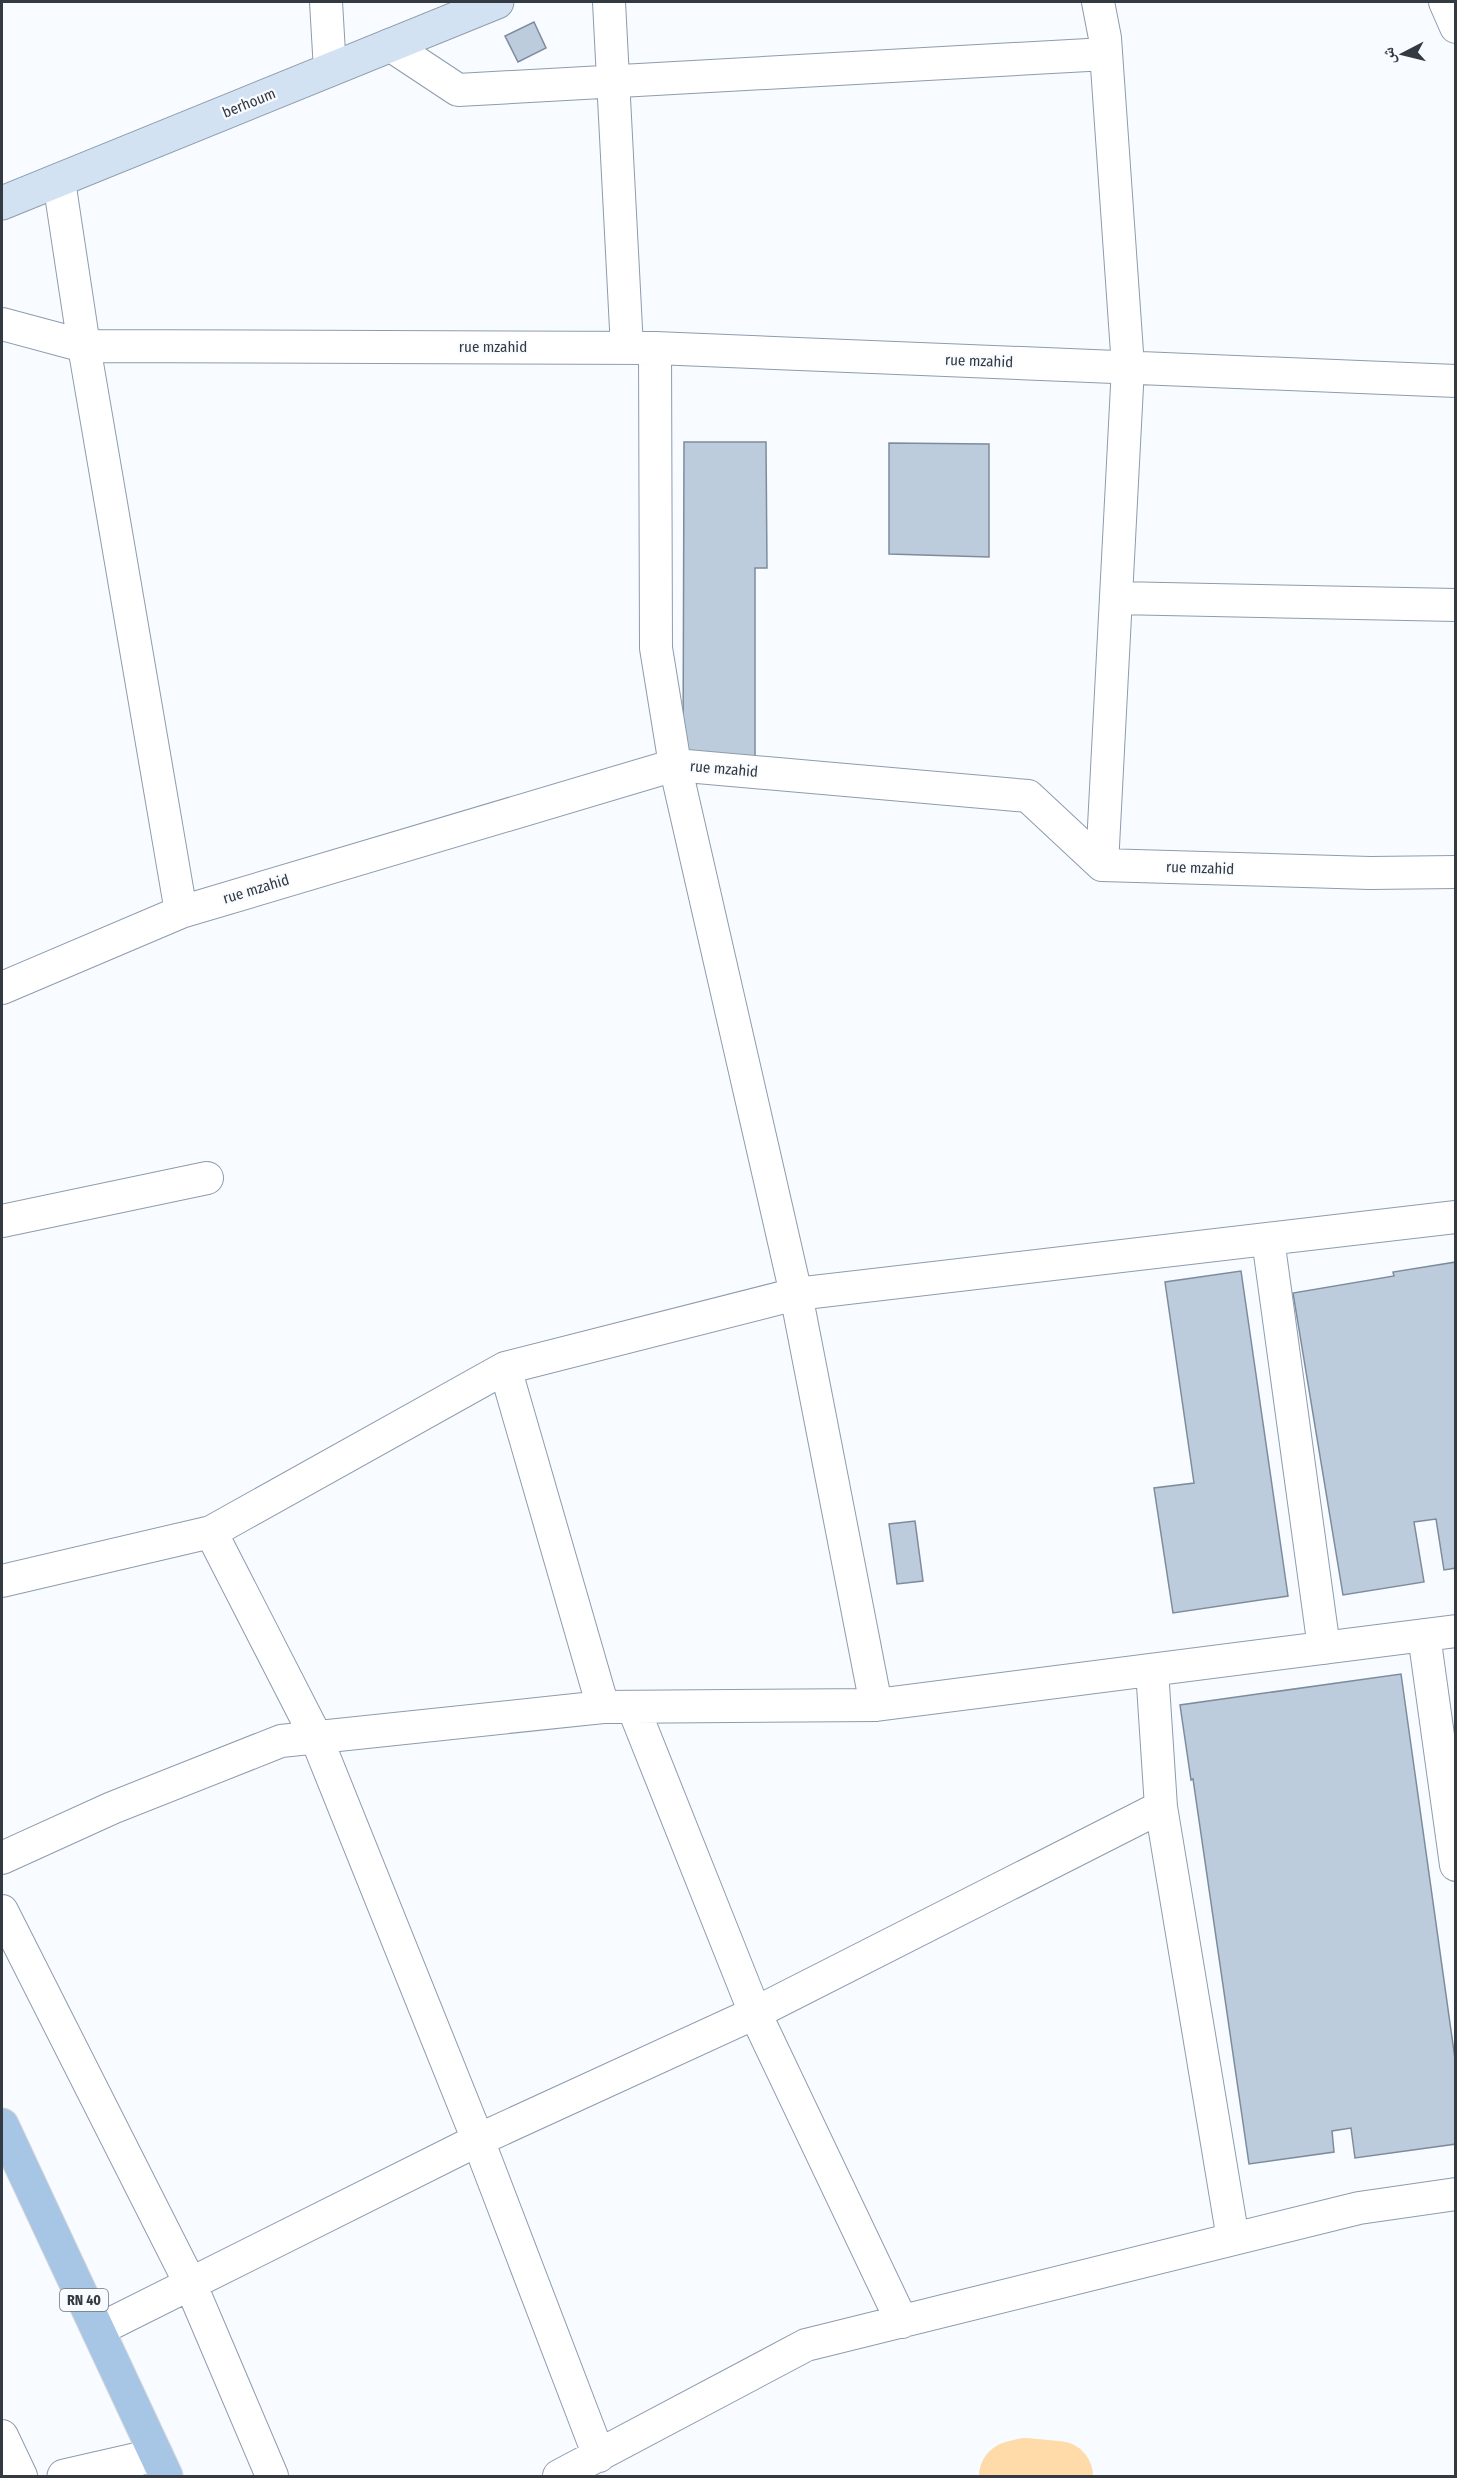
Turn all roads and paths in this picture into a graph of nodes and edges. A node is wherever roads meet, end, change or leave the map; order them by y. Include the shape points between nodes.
1 (326, 2) edge
2 (496, 2) edge
3 (609, 2) edge
4 (1098, 2) edge
5 (1103, 2) edge
6 (1446, 2) edge
7 (1455, 27) edge
8 (390, 45) junction
9 (1106, 54) junction
10 (330, 70) junction
11 (613, 80) junction
12 (59, 181) junction
13 (2, 203) edge
14 (2, 324) edge
15 (84, 346) junction
16 (641, 348) junction
17 (1128, 367) junction
18 (1455, 381) edge
19 (1116, 598) junction
20 (1455, 605) edge
21 (675, 765) junction
22 (1102, 866) junction
23 (1455, 872) edge
24 (181, 912) junction
25 (2, 988) edge
26 (207, 1178) dead end
27 (1455, 1216) edge
28 (2, 1221) edge
29 (1268, 1239) junction
30 (796, 1294) junction
31 (505, 1368) junction
32 (211, 1532) junction
33 (2, 1581) edge
34 (1455, 1631) edge
35 (1424, 1635) junction
36 (1324, 1648) junction
37 (1152, 1670) junction
38 (876, 1705) junction
39 (618, 1707) junction
40 (316, 1737) junction
41 (1161, 1807) junction
42 (2, 1858) edge
43 (1455, 1865) edge
44 (2, 1911) edge
45 (755, 2013) junction
46 (2, 2124) edge
47 (478, 2139) junction
48 (1455, 2193) edge
49 (1233, 2240) junction
50 (190, 2283) junction
51 (902, 2322) junction
52 (98, 2330) junction
53 (2, 2436) edge
54 (599, 2456) junction
55 (161, 2466) edge
56 (21, 2476) edge
57 (64, 2476) edge
58 (272, 2476) edge
59 (559, 2476) edge

1 - 10 street
2 - 8 main road, berhoum
3 - 11 street
4 - 5 street
4 - 9 street
6 - 7 street
8 - 10 main road, berhoum
8 - 11 street via 458,90
9 - 11 street
9 - 17 street
10 - 12 main road, berhoum
11 - 16 street
12 - 13 main road, berhoum
12 - 15 street
14 - 15 street, rue mzahid
15 - 16 street, rue mzahid
15 - 24 street
16 - 17 street, rue mzahid
16 - 21 street via 656,648
17 - 18 street, rue mzahid
17 - 19 street
19 - 20 street
19 - 22 street
21 - 22 street, rue mzahid via 1028,796
21 - 24 street, rue mzahid
21 - 30 street
22 - 23 street, rue mzahid
24 - 25 street, rue mzahid
26 - 28 street
27 - 29 street
29 - 30 street
29 - 36 street
30 - 31 street
30 - 38 street
31 - 32 street
31 - 39 street
32 - 33 street
32 - 40 street
34 - 35 street
35 - 36 street
35 - 43 street
36 - 37 street
37 - 38 street
37 - 41 street
38 - 39 street
39 - 40 street
39 - 45 street
40 - 42 street via 281,1741 112,1808
40 - 47 street
41 - 45 street
41 - 49 street
44 - 50 street
45 - 47 street
45 - 51 street
46 - 52 main road, RN 40
47 - 50 street
47 - 54 street
48 - 49 street via 1359,2208
49 - 51 street
50 - 52 street
50 - 58 street
51 - 54 street via 806,2345
52 - 55 main road, RN 40
53 - 56 street
54 - 59 street
55 - 57 street

